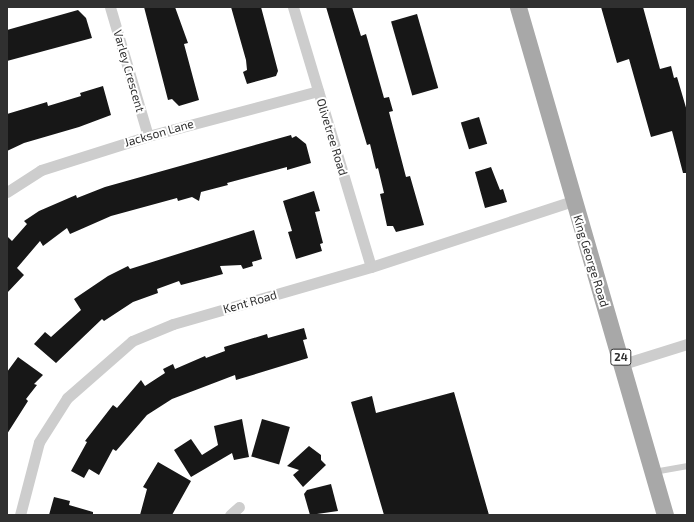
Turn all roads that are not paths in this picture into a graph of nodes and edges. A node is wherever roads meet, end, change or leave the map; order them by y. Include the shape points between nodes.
1 (110, 7) edge
2 (293, 7) edge
3 (518, 7) edge
4 (318, 91) junction
5 (148, 136) junction
6 (7, 192) edge
7 (573, 200) junction
8 (370, 267) junction
9 (687, 344) edge
10 (623, 364) junction
11 (687, 465) edge
12 (653, 472) junction
13 (239, 507) dead end
14 (20, 515) edge
15 (230, 515) edge
16 (665, 515) edge

1 - 5 street, Varley Crescent
2 - 4 street, Olivetree Road
3 - 7 main road, King George Road / 24
4 - 5 street, Jackson Lane
4 - 8 street, Olivetree Road
5 - 6 street, Jackson Lane via 41,170
7 - 8 street, Kent Road
7 - 10 main road, King George Road / 24
8 - 14 street, Kent Road via 173,324 132,341 67,398 39,442
9 - 10 street
10 - 12 main road, King George Road / 24
11 - 12 lane
12 - 16 main road, King George Road / 24
13 - 15 street

